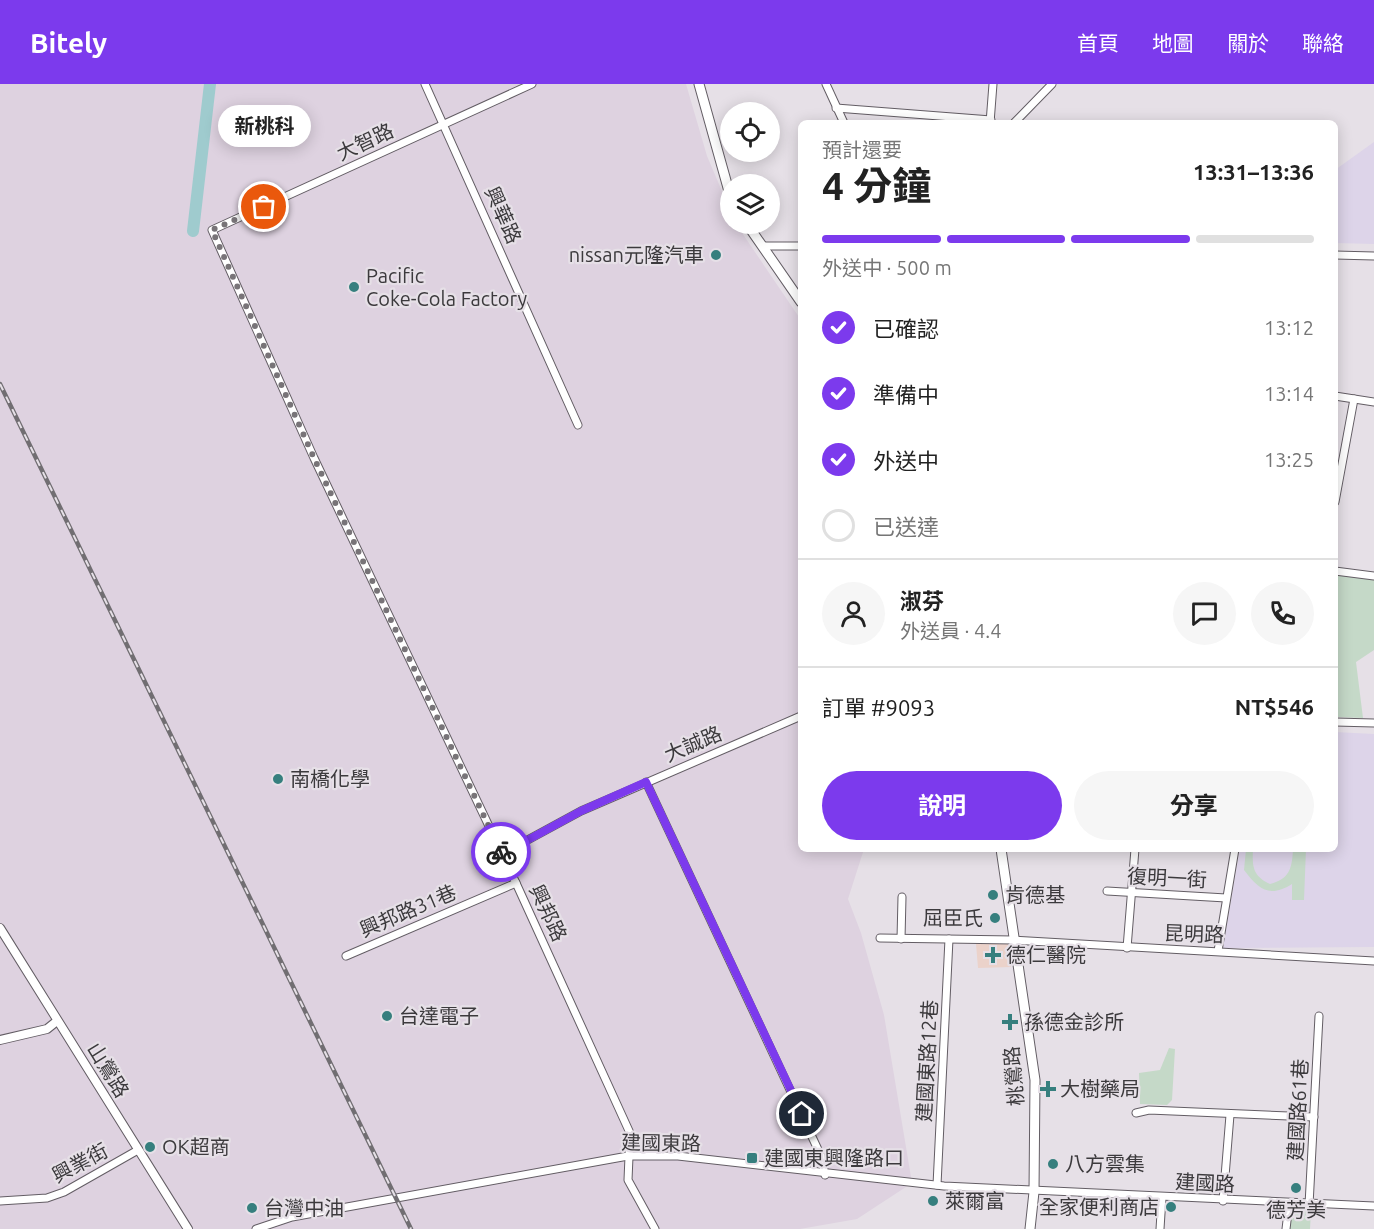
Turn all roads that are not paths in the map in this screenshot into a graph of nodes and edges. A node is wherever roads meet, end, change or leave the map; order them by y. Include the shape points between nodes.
1 (424, 84) edge
2 (532, 84) edge
3 (699, 84) edge
4 (826, 84) edge
5 (993, 84) edge
6 (1052, 84) edge
7 (836, 108) junction
8 (842, 120) edge
9 (968, 120) edge
10 (990, 120) edge
11 (1017, 120) edge
12 (444, 124) junction
13 (724, 174) edge
14 (212, 230) joint
15 (754, 234) edge
16 (763, 246) junction
17 (798, 246) edge
18 (1338, 255) edge
19 (1374, 256) edge
20 (798, 298) edge
21 (1338, 396) edge
22 (1354, 399) junction
23 (1374, 402) edge
24 (578, 425) dead end
25 (1338, 486) edge
26 (1338, 571) edge
27 (1374, 576) edge
28 (798, 717) edge
29 (1338, 722) edge
30 (1374, 723) edge
31 (646, 782) junction
32 (1001, 852) edge
33 (1135, 852) edge
34 (1234, 852) edge
35 (502, 854) junction
36 (516, 883) junction
37 (1107, 891) dead end
38 (1131, 893) junction
39 (902, 897) dead end
40 (1226, 898) junction
41 (0, 928) edge
42 (879, 938) dead end
43 (901, 939) junction
44 (949, 939) junction
45 (1013, 940) junction
46 (1127, 948) junction
47 (1218, 951) junction
48 (346, 956) dead end
49 (1374, 961) edge
50 (1319, 1016) dead end
51 (57, 1021) junction
52 (0, 1040) edge
53 (1137, 1113) dead end
54 (1230, 1115) junction
55 (1314, 1117) junction
56 (138, 1150) junction
57 (628, 1156) junction
58 (825, 1174) junction
59 (937, 1185) junction
60 (1034, 1192) junction
61 (1162, 1198) junction
62 (0, 1201) edge
63 (1223, 1201) junction
64 (1289, 1204) junction
65 (1309, 1205) junction
66 (1374, 1206) edge
67 (188, 1229) edge
68 (256, 1229) edge
69 (655, 1229) edge
70 (1029, 1229) edge
71 (1160, 1229) edge
72 (1286, 1229) edge

1 - 12 street, 興華路
2 - 12 street, 大智路
3 - 13 main road
4 - 7 street
5 - 10 street
6 - 11 street
7 - 8 street
7 - 9 street
12 - 14 street, 大智路
12 - 24 street, 興華路
14 - 35 street, 興邦路 via 314,458
15 - 16 main road
16 - 17 street
16 - 20 main road
18 - 19 street
21 - 22 street
22 - 23 street
22 - 25 street
26 - 27 street
28 - 31 street, 大誠路
29 - 30 street
31 - 35 street, 大誠路 via 581,811
31 - 58 street via 821,1156
32 - 45 main road, 桃鶯路
33 - 38 street
34 - 40 street
35 - 36 street, 興邦路
36 - 48 street, 興邦路31巷
36 - 57 street, 興邦路 via 630,1133
37 - 38 street, 復明一街
38 - 40 street, 復明一街
38 - 46 street
39 - 43 street
40 - 47 street
41 - 51 street, 山鶯路
42 - 43 street, 昆明路
43 - 44 street, 昆明路
44 - 45 street, 昆明路
44 - 59 street, 建國東路12巷
45 - 46 street, 昆明路
45 - 60 main road, 桃鶯路 via 1035,1080
46 - 47 street, 昆明路
47 - 49 street, 昆明路
50 - 55 street, 建國路61巷
51 - 52 street via 47,1029
51 - 56 street, 山鶯路
53 - 54 street via 1149,1110
54 - 55 street
54 - 63 street
55 - 65 street, 建國路61巷
56 - 62 street, 興業街 via 47,1198
56 - 67 street, 山鶯路
57 - 58 street, 建國東路 via 678,1156
57 - 68 street, 建國東路 via 292,1217
57 - 69 street, 興邦路 via 628,1180
58 - 59 street, 建國東路
59 - 60 street, 建國東路
60 - 61 street, 建國路
60 - 70 main road, 桃鶯路
61 - 63 street, 建國路
61 - 71 street
63 - 64 street, 建國路
64 - 65 street, 建國路
64 - 72 street
65 - 66 street, 建國路

